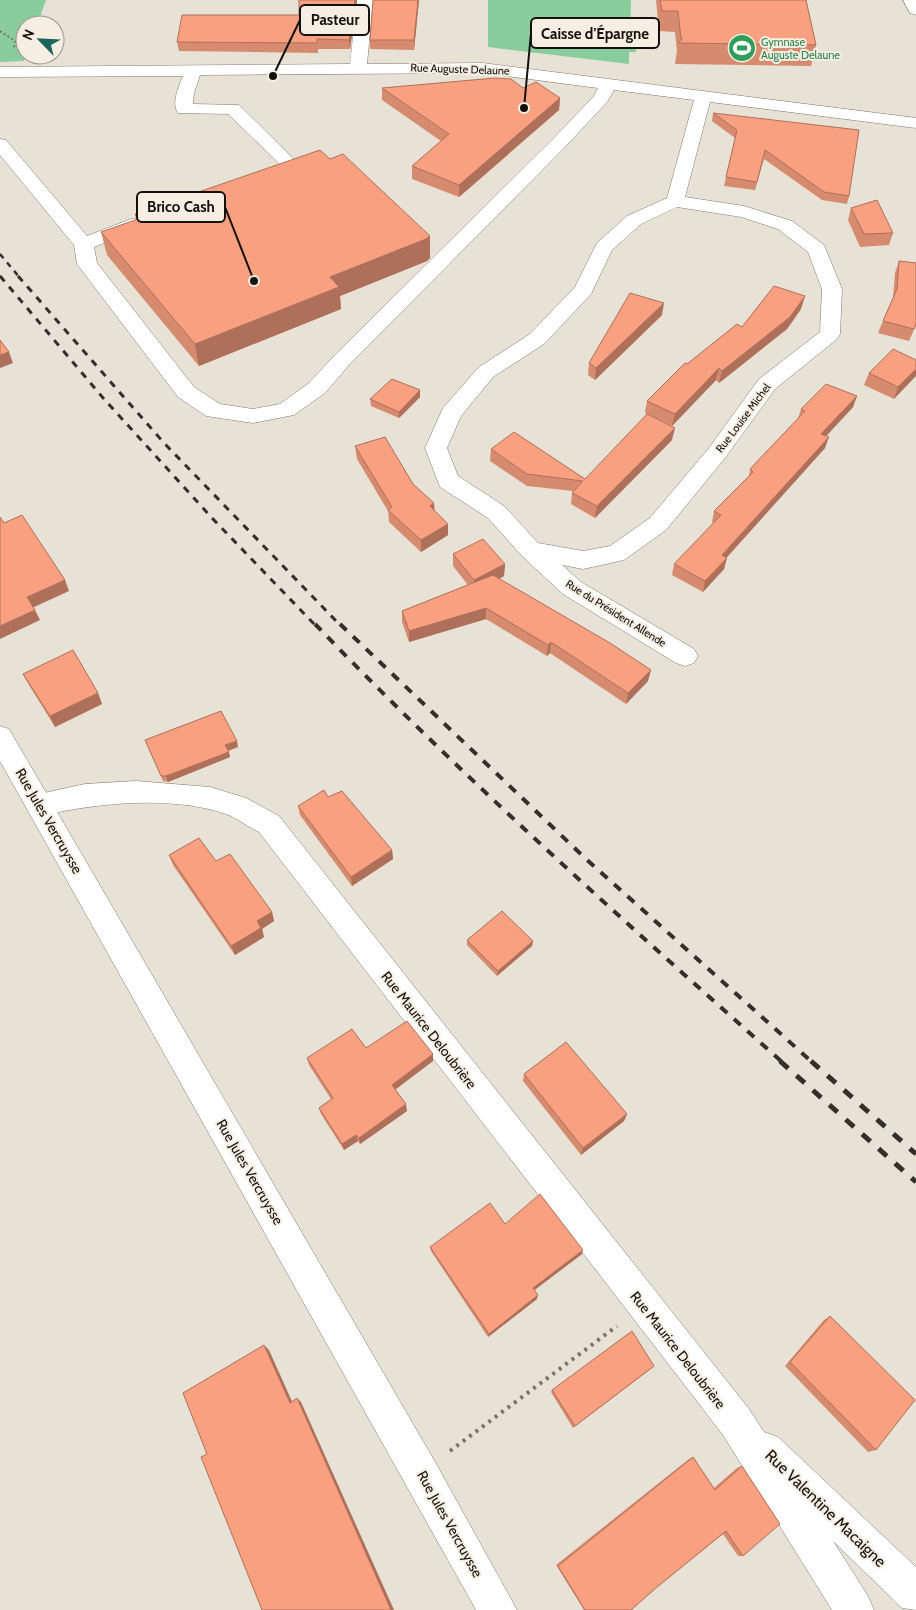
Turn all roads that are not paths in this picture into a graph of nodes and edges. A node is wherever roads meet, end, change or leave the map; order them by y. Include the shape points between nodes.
1 (365, 0) edge
2 (911, 0) edge
3 (916, 10) edge
4 (358, 68) junction
5 (193, 70) junction
6 (0, 72) edge
7 (608, 85) junction
8 (703, 97) junction
9 (916, 123) edge
10 (0, 144) edge
11 (252, 185) edge
12 (675, 201) junction
13 (157, 216) edge
14 (84, 244) junction
15 (531, 551) junction
16 (685, 656) dead end
17 (0, 737) edge
18 (40, 804) junction
19 (736, 1422) junction
20 (916, 1594) edge
21 (497, 1610) edge
22 (854, 1610) edge

1 - 4 street
2 - 3 street
4 - 5 street, Rue Auguste Delaune
4 - 7 street, Rue Auguste Delaune via 482,68
5 - 6 street, Rue Auguste Delaune
5 - 11 street via 185,93 184,109 233,109 296,170
7 - 8 street, Rue Auguste Delaune
7 - 14 street via 601,98 559,143 317,388 286,410 253,416 214,411 186,392 87,264
8 - 9 street, Rue Auguste Delaune
8 - 12 street
10 - 14 street
12 - 15 street, Rue du Président Allende via 634,220 604,247 584,290 537,339 486,372 451,413 436,448 448,481 496,512
12 - 15 street, Rue Louise Michel via 744,212 785,225 816,249 832,288 830,334 767,384 717,453 658,524 616,554 583,560
13 - 14 street
15 - 16 street, Rue du Président Allende via 572,588
17 - 18 street, Rue Jules Vercruysse
18 - 19 street, Rue Maurice Deloubrière via 67,797 140,792 190,796 231,804 269,824
18 - 21 street, Rue Jules Vercruysse
19 - 20 street, Rue Valentine Macaigne
19 - 22 street

